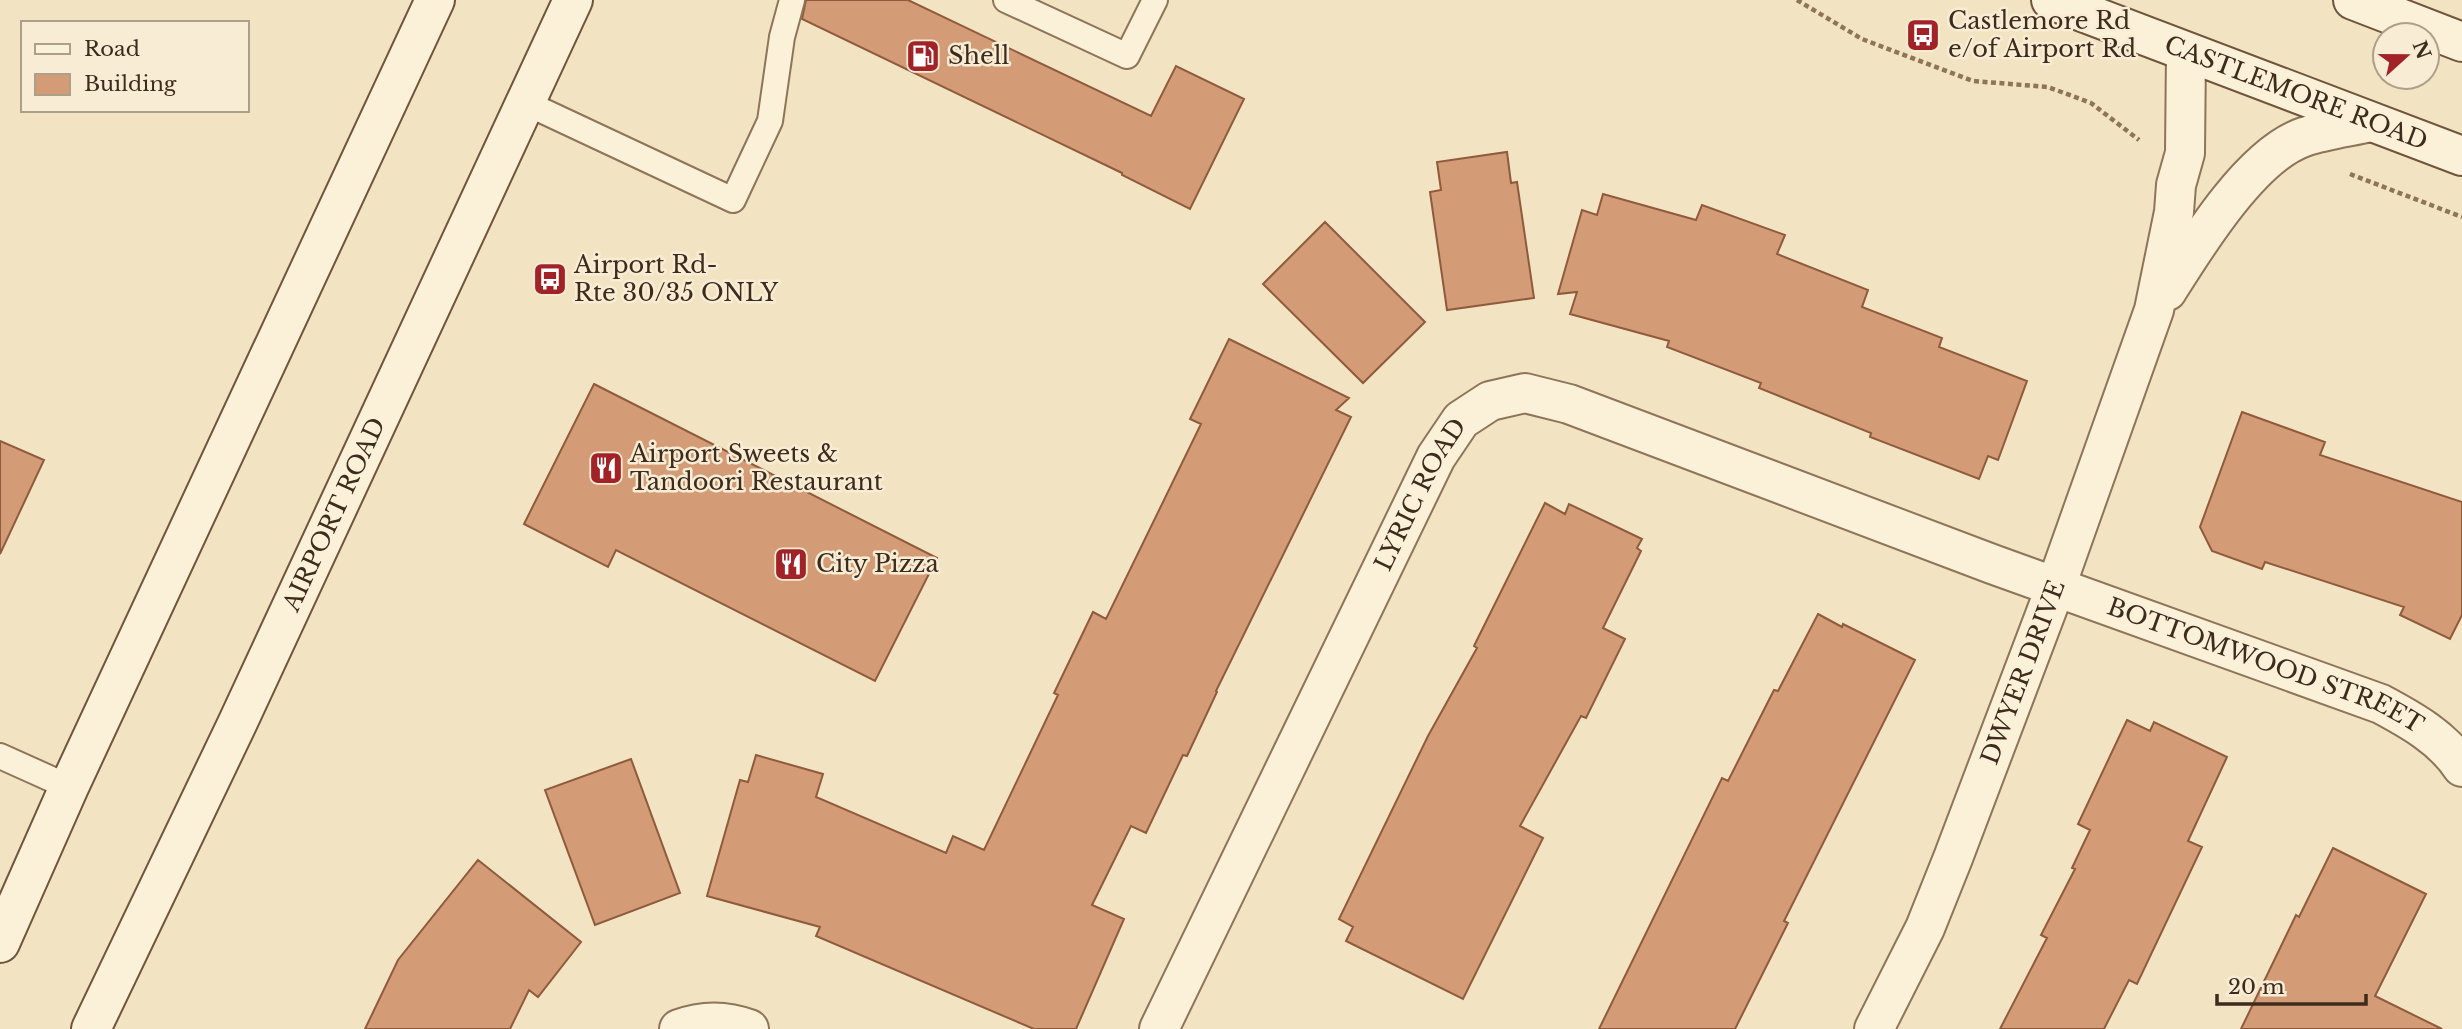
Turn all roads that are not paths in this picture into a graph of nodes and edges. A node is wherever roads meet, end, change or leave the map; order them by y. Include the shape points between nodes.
1 (435, 0) edge
2 (573, 0) edge
3 (792, 0) edge
4 (1006, 0) edge
5 (1155, 0) edge
6 (2051, 0) edge
7 (2353, 0) edge
8 (2462, 42) edge
9 (2186, 52) junction
10 (526, 103) junction
11 (2371, 122) junction
12 (2462, 156) edge
13 (2154, 310) junction
14 (2056, 586) junction
15 (0, 756) edge
16 (2462, 767) edge
17 (69, 787) junction
18 (0, 943) edge
19 (92, 1029) edge
20 (679, 1029) edge
21 (749, 1029) edge
22 (1159, 1029) edge
23 (1874, 1029) edge

1 - 17 street
2 - 10 street, AIRPORT ROAD
3 - 10 lane via 770,121 733,200
4 - 5 lane via 1127,56
6 - 9 street, CASTLEMORE ROAD
7 - 8 street
9 - 11 street, CASTLEMORE ROAD
9 - 13 street, DWYER DRIVE via 2185,153
10 - 19 street, AIRPORT ROAD
11 - 12 street, CASTLEMORE ROAD
11 - 13 street, DWYER DRIVE via 2302,138 2276,152 2227,202
13 - 14 street, DWYER DRIVE
14 - 16 street, BOTTOMWOOD STREET via 2381,704 2419,725
14 - 22 street, LYRIC ROAD via 1569,404 1525,394 1490,401 1461,420 1436,457
14 - 23 street, DWYER DRIVE via 1925,928
15 - 17 lane
17 - 18 street
20 - 21 street via 717,1022

